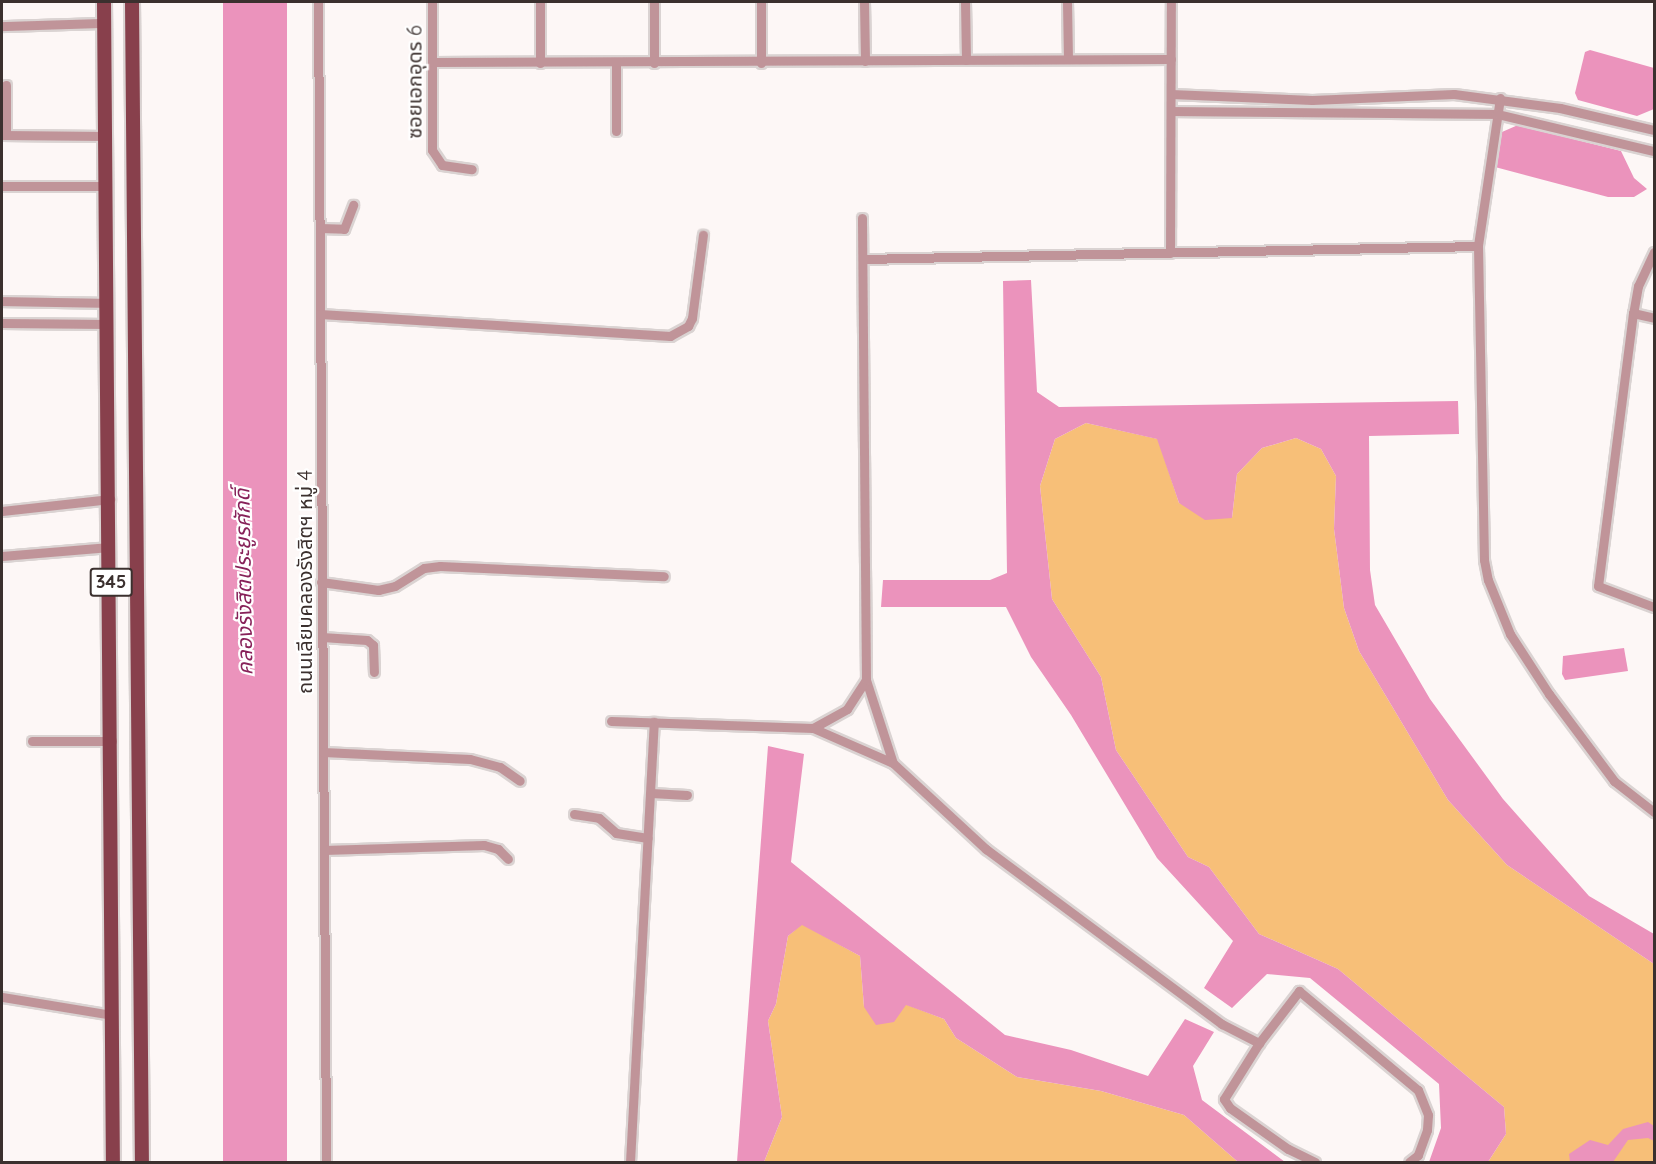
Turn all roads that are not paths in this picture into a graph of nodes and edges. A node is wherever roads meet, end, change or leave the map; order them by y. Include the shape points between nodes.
1 (104, 2) edge
2 (132, 2) edge
3 (318, 2) edge
4 (432, 2) edge
5 (540, 2) edge
6 (654, 2) edge
7 (760, 2) edge
8 (864, 2) edge
9 (965, 2) edge
10 (1067, 2) edge
11 (1171, 2) edge
12 (104, 23) junction
13 (2, 26) edge
14 (1068, 59) junction
15 (966, 60) junction
16 (1171, 60) junction
17 (865, 61) junction
18 (432, 62) junction
19 (540, 63) junction
20 (616, 63) junction
21 (654, 63) junction
22 (761, 63) junction
23 (6, 85) dead end
24 (1171, 94) junction
25 (1500, 98) junction
26 (1172, 111) junction
27 (1497, 114) junction
28 (1654, 130) edge
29 (616, 131) dead end
30 (4, 135) edge
31 (106, 136) junction
32 (1654, 151) edge
33 (472, 169) dead end
34 (2, 186) edge
35 (107, 186) junction
36 (353, 205) dead end
37 (862, 218) dead end
38 (320, 228) junction
39 (703, 235) dead end
40 (1478, 246) junction
41 (1654, 252) edge
42 (1170, 254) junction
43 (863, 259) junction
44 (2, 301) edge
45 (108, 303) junction
46 (1633, 313) junction
47 (320, 314) junction
48 (1654, 318) edge
49 (2, 323) edge
50 (108, 324) junction
51 (110, 499) junction
52 (2, 511) edge
53 (110, 547) junction
54 (2, 556) edge
55 (664, 576) dead end
56 (321, 582) junction
57 (1654, 607) edge
58 (322, 636) junction
59 (374, 672) dead end
60 (866, 680) junction
61 (611, 721) dead end
62 (654, 722) junction
63 (813, 728) junction
64 (32, 741) dead end
65 (112, 741) junction
66 (323, 752) junction
67 (893, 763) junction
68 (520, 781) dead end
69 (651, 793) junction
70 (687, 795) dead end
71 (1654, 812) edge
72 (574, 814) dead end
73 (648, 838) junction
74 (324, 850) junction
75 (508, 859) dead end
76 (2, 997) edge
77 (112, 1015) junction
78 (1258, 1043) junction
79 (113, 1162) edge
80 (142, 1162) edge
81 (326, 1162) edge
82 (630, 1162) edge
83 (1316, 1162) edge
84 (1409, 1162) edge

1 - 12 main road, 345
2 - 80 main road, 345
3 - 38 street, ถนนเลียบคลองรังสิตฯ หมู่ 4
4 - 18 street, ซอยเอกอุดร 6
5 - 19 street
6 - 21 street
7 - 22 street
8 - 17 street
9 - 15 street
10 - 14 street
11 - 16 street
12 - 13 street
12 - 31 main road, 345
14 - 15 street
14 - 16 street
15 - 17 street
16 - 24 street
17 - 22 street
18 - 19 street
18 - 33 street, ซอยเอกอุดร 6 via 432,150 442,165
19 - 20 street
20 - 21 street
20 - 29 street
21 - 22 street
23 - 30 street
24 - 25 street via 1312,100 1444,94
24 - 26 street
25 - 27 street
25 - 28 street
26 - 27 street
26 - 42 street
27 - 32 street
27 - 40 street
30 - 31 street
31 - 35 main road, 345
34 - 35 street
35 - 45 main road, 345
36 - 38 street via 344,229
37 - 43 street
38 - 47 street, ถนนเลียบคลองรังสิตฯ หมู่ 4
39 - 47 street via 692,318 688,326 670,336
40 - 42 street
40 - 71 street via 1484,560 1488,580 1510,634 1549,694 1614,781
41 - 46 street via 1638,286
42 - 43 street
43 - 60 street
44 - 45 street
45 - 50 main road, 345
46 - 48 street
46 - 57 street via 1598,586
47 - 56 street, ถนนเลียบคลองรังสิตฯ หมู่ 4
49 - 50 street
50 - 51 main road, 345
51 - 52 street
51 - 53 main road, 345
53 - 54 street
53 - 65 main road, 345
55 - 56 street via 440,566 424,568 394,586 378,590
56 - 58 street, ถนนเลียบคลองรังสิตฯ หมู่ 4
58 - 59 street via 367,640 372,645
58 - 66 street, ถนนเลียบคลองรังสิตฯ หมู่ 4
60 - 63 street via 847,710
60 - 67 street
61 - 62 street
62 - 63 street
62 - 69 street
63 - 67 street
64 - 65 street
65 - 77 main road, 345
66 - 68 street via 470,759 500,767
66 - 74 street, ถนนเลียบคลองรังสิตฯ หมู่ 4
67 - 78 street via 986,849 1222,1024
69 - 70 street
69 - 73 street
72 - 73 street via 599,818 616,833
73 - 82 street
74 - 75 street via 484,845 498,849
74 - 81 street, ถนนเลียบคลองรังสิตฯ หมู่ 4
76 - 77 street
77 - 79 main road, 345
78 - 83 street via 1225,1094 1225,1103 1288,1149
78 - 84 street via 1294,993 1312,998 1418,1090 1428,1115 1427,1130 1418,1155

